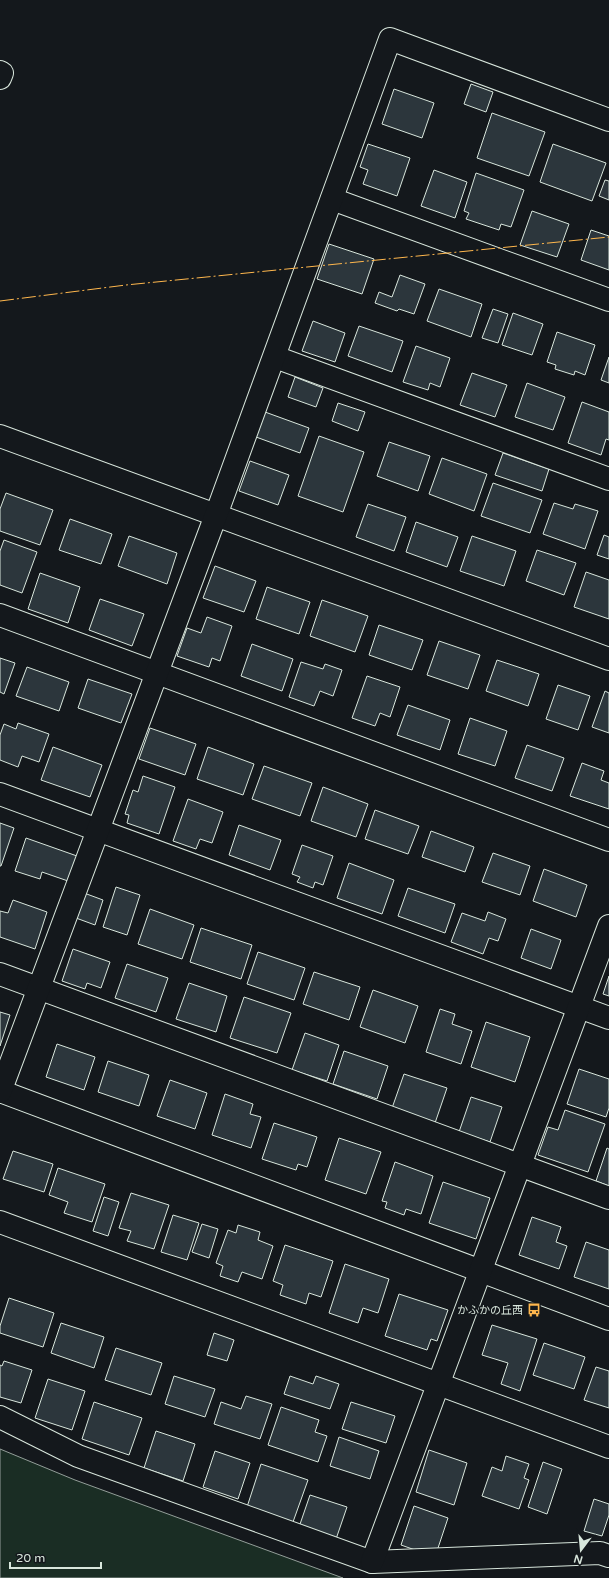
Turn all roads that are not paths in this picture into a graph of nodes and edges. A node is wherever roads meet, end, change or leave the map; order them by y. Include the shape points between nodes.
1 (0, 72) edge
2 (0, 78) edge
3 (609, 120) edge
4 (332, 199) junction
5 (609, 300) edge
6 (275, 357) junction
7 (0, 436) edge
8 (609, 479) edge
9 (216, 515) junction
10 (0, 615) edge
11 (609, 659) edge
12 (156, 672) junction
13 (0, 794) edge
14 (99, 830) junction
15 (609, 840) edge
16 (609, 926) edge
17 (0, 974) edge
18 (40, 989) junction
19 (579, 1006) junction
20 (609, 1018) edge
21 (0, 1091) edge
22 (520, 1165) junction
23 (609, 1198) edge
24 (0, 1222) edge
25 (480, 1272) junction
26 (609, 1319) edge
27 (438, 1384) junction
28 (0, 1417) edge
29 (609, 1447) edge
30 (609, 1556) edge
31 (372, 1562) junction

1 - 2 street
3 - 4 street via 390,40
4 - 5 street
4 - 6 street
6 - 8 street
6 - 9 street
7 - 9 street
9 - 11 street
9 - 12 street
10 - 12 street
12 - 14 street
12 - 15 street
13 - 14 street
14 - 18 street
14 - 19 street
16 - 19 street
17 - 18 street
18 - 21 street
18 - 22 street
19 - 20 street
19 - 22 street
21 - 25 street
22 - 23 street
22 - 25 street
24 - 27 street
25 - 26 street
25 - 27 street
27 - 29 street
27 - 31 street
28 - 31 street via 78,1456
30 - 31 street via 600,1553

